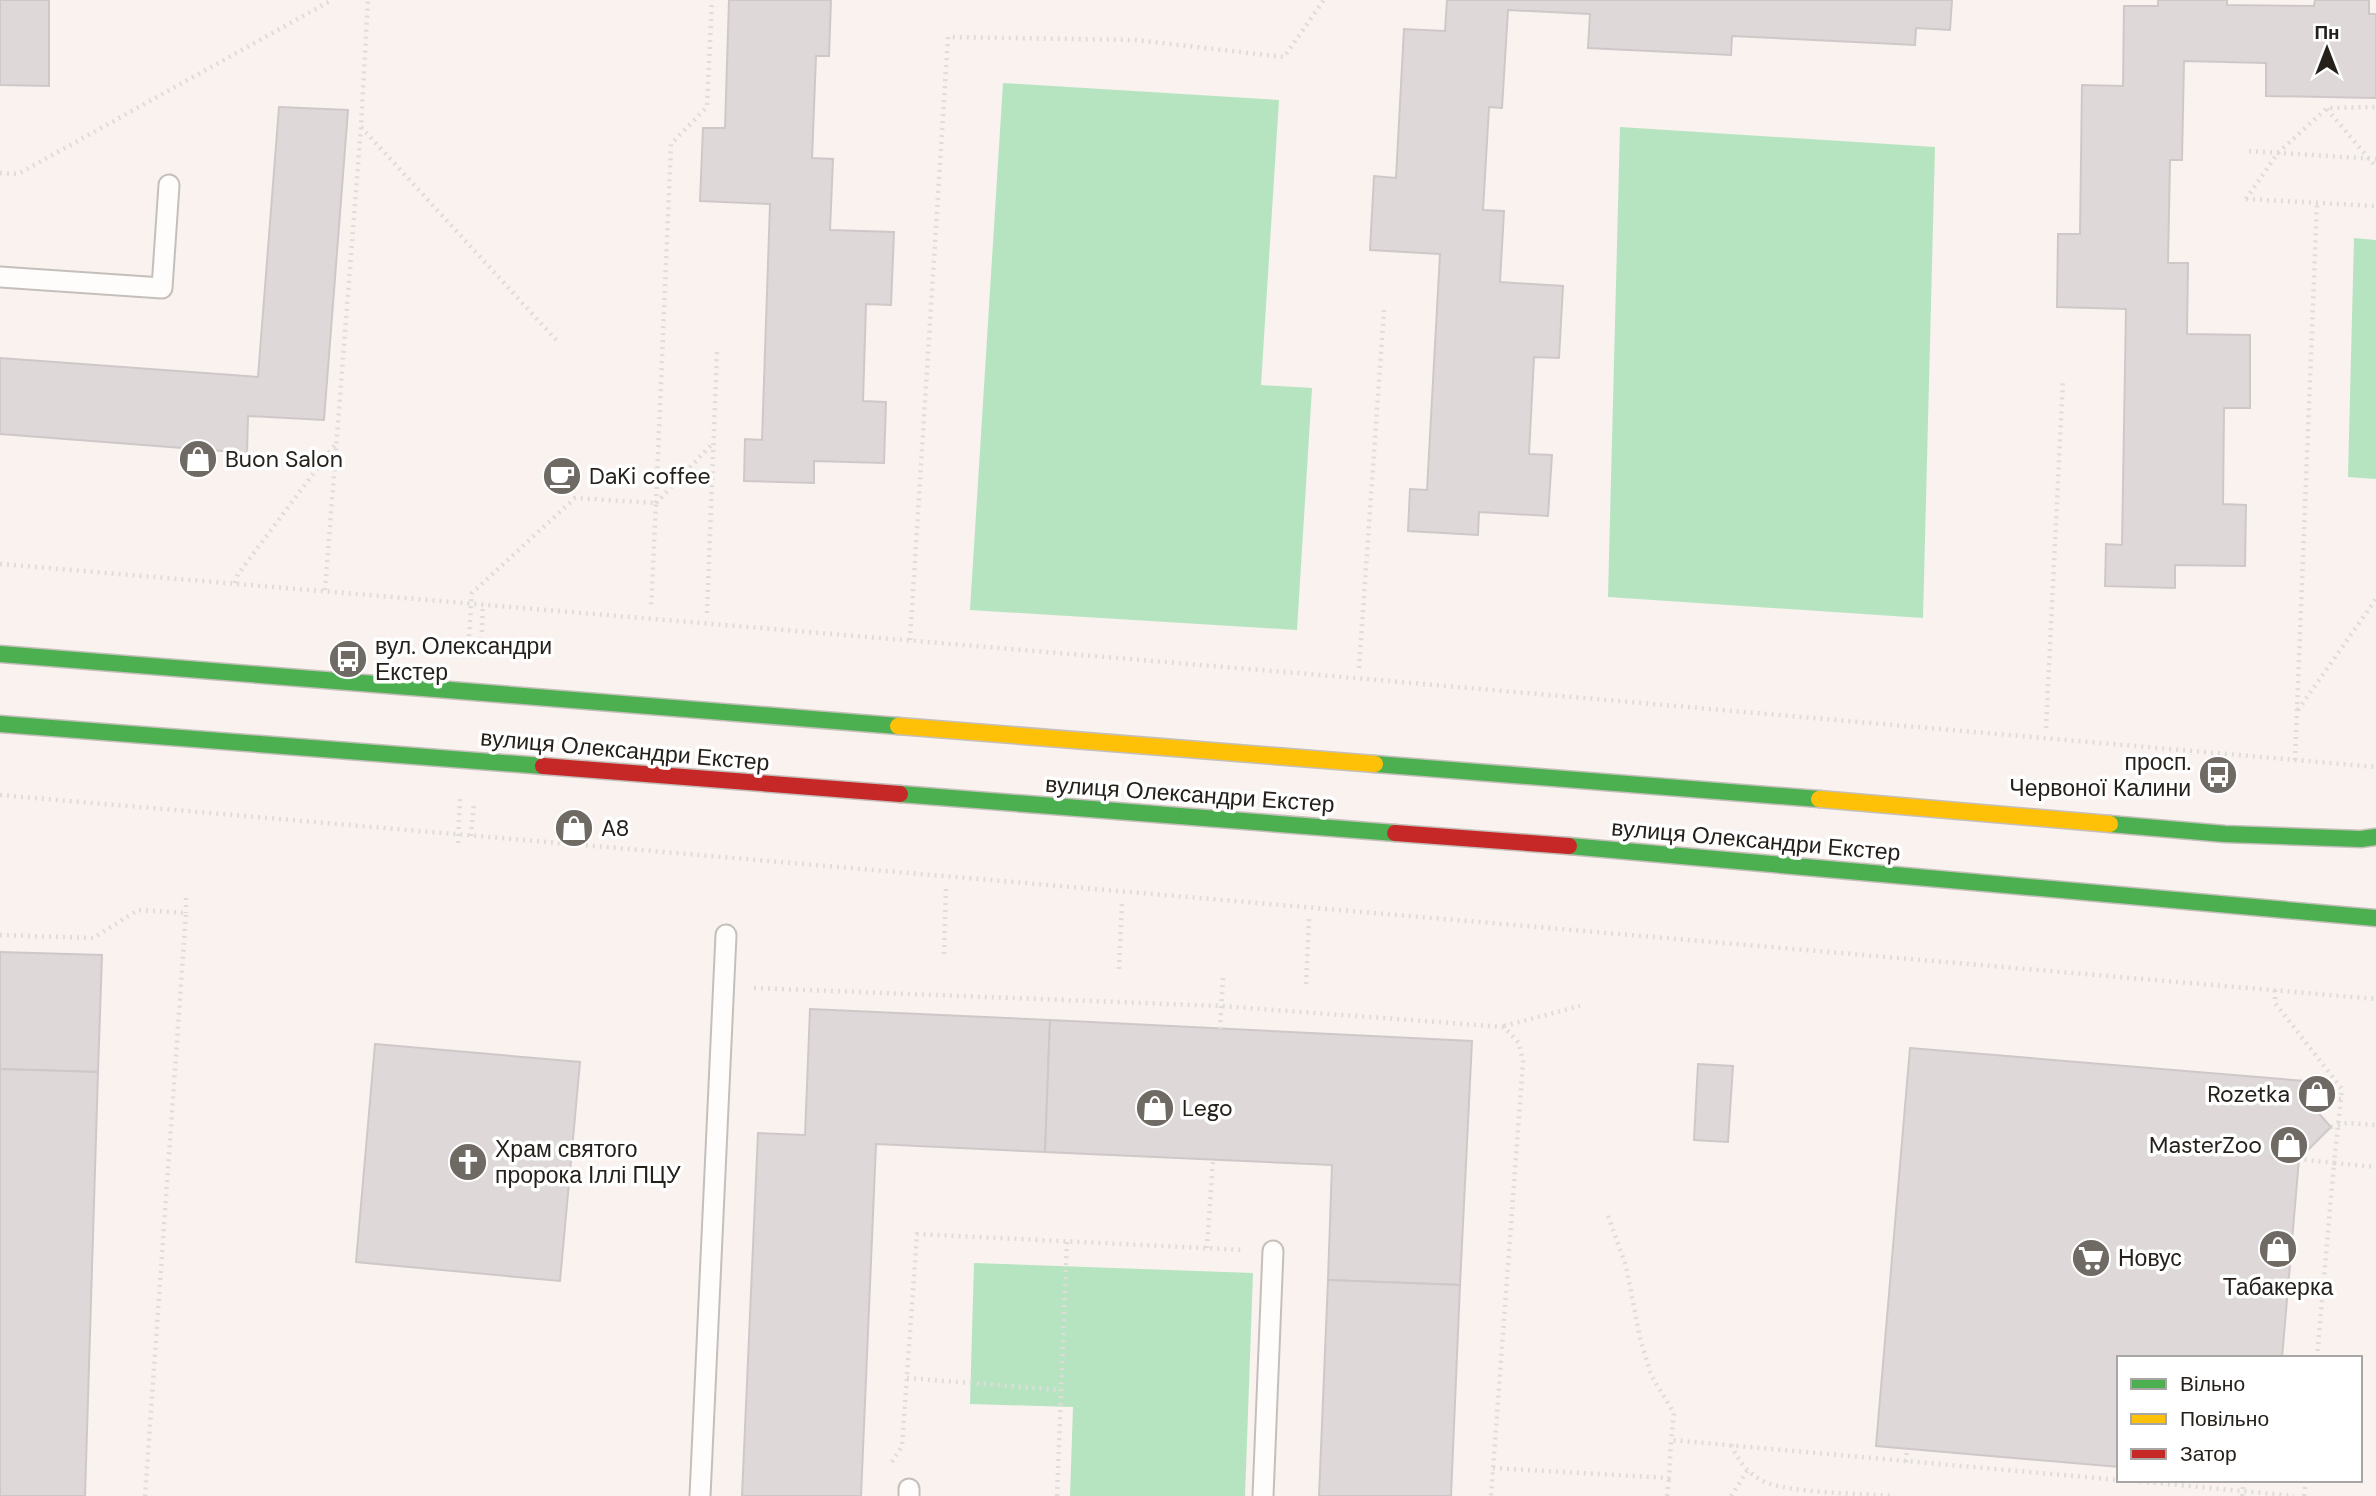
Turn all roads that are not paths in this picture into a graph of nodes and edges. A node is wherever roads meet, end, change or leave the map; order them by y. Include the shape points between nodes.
1 (169, 186) dead end
2 (0, 277) edge
3 (0, 654) edge
4 (0, 724) edge
5 (2376, 837) edge
6 (2376, 918) edge
7 (726, 935) dead end
8 (1273, 1251) dead end
9 (700, 1496) edge
10 (1263, 1496) edge

1 - 2 lane via 162,288
3 - 5 street, вулиця Олександри Екстер via 2225,834
4 - 6 street, вулиця Олександри Екстер via 1593,848
7 - 9 lane
8 - 10 lane

